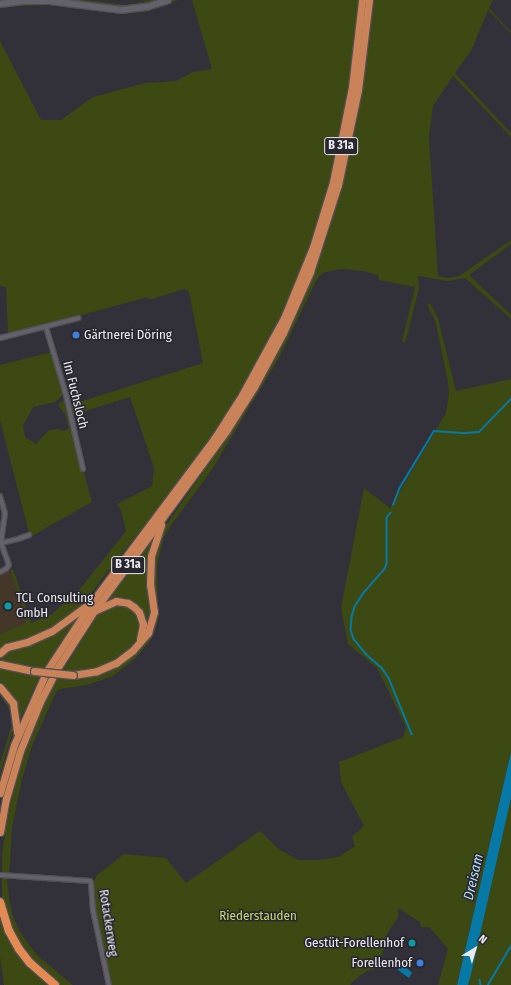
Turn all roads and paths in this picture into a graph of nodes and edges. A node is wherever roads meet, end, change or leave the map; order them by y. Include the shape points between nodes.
1 (168, 0) edge
2 (362, 0) edge
3 (369, 0) edge
4 (0, 4) edge
5 (79, 318) dead end
6 (46, 327) junction
7 (0, 338) edge
8 (83, 469) dead end
9 (0, 496) edge
10 (0, 516) edge
11 (5, 517) junction
12 (162, 520) junction
13 (29, 534) dead end
14 (1, 543) junction
15 (0, 572) edge
16 (92, 602) junction
17 (94, 611) junction
18 (140, 643) junction
19 (0, 653) edge
20 (0, 664) edge
21 (48, 669) dead end
22 (56, 670) dead end
23 (44, 677) dead end
24 (52, 678) dead end
25 (0, 687) edge
26 (18, 736) junction
27 (0, 793) edge
28 (0, 832) edge
29 (0, 875) edge
30 (0, 902) edge
31 (55, 985) edge
32 (109, 985) edge

1 - 4 street via 147,7 121,10 50,1
2 - 16 highway, B 31a via 352,87 333,182 313,247 287,311 252,378 214,439
3 - 12 highway, B 31a via 358,90 347,148 325,229 305,285 284,333 251,393
5 - 6 street
6 - 7 street
6 - 8 street, Im Fuchsloch via 66,395
9 - 11 street
10 - 11 street
11 - 14 street
12 - 17 highway, B 31a
12 - 18 highway via 150,561 153,616 148,633
13 - 14 street via 18,540
14 - 15 street via 9,565
16 - 19 highway via 52,631 7,647
16 - 21 highway, B 31a
17 - 18 highway via 116,601 134,607 140,612 143,624
17 - 22 highway, B 31a
18 - 20 highway, bridge via 107,667 73,675 48,674
23 - 26 highway
24 - 28 highway via 20,751 6,798
25 - 26 highway via 13,703
26 - 27 highway
29 - 32 street, Rotackerweg via 77,879 92,883 93,910
30 - 31 highway via 9,931 19,949 30,963

